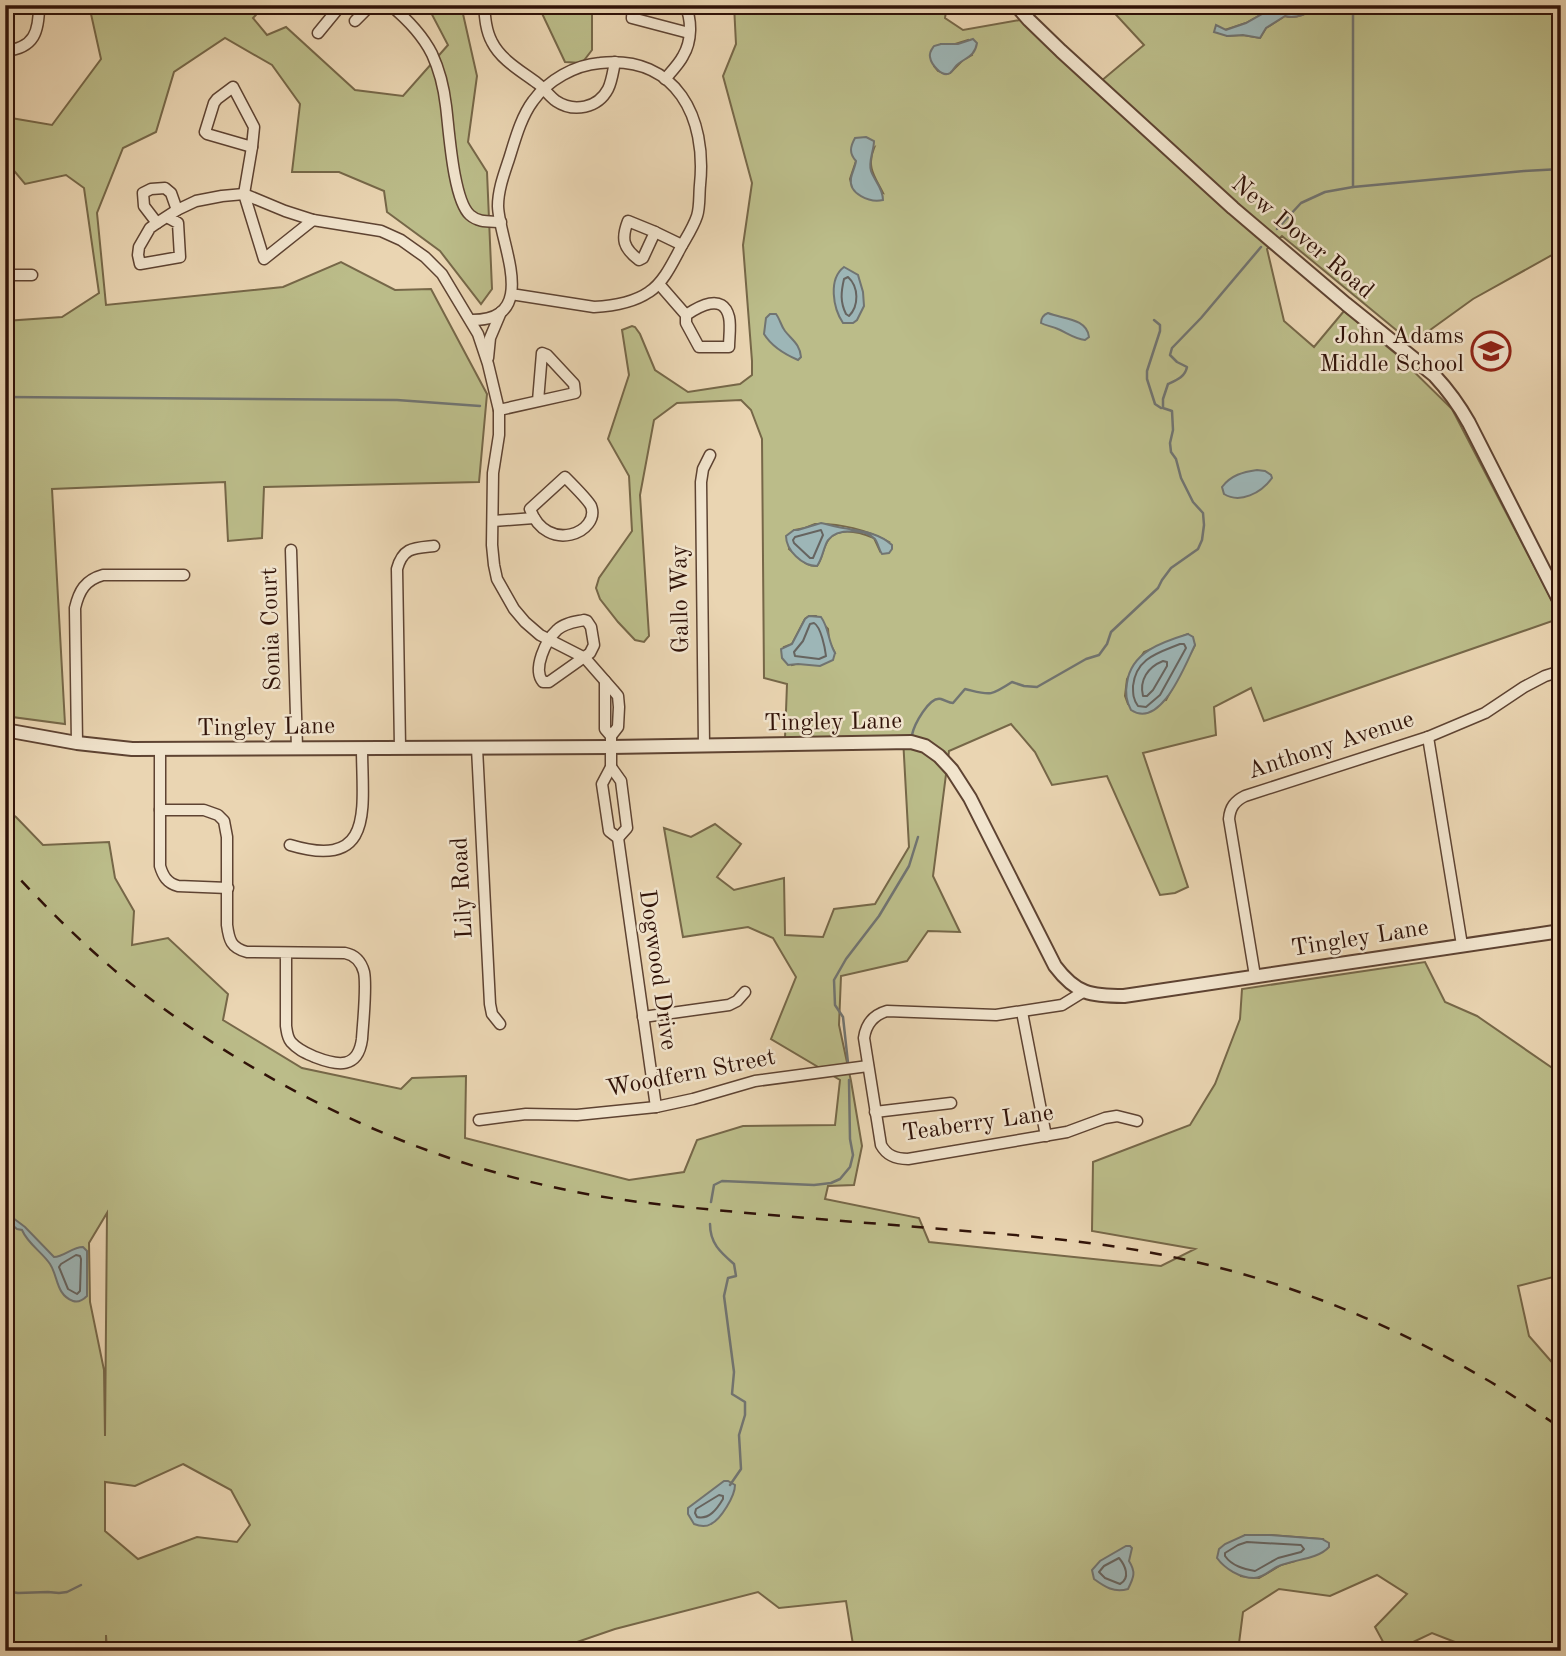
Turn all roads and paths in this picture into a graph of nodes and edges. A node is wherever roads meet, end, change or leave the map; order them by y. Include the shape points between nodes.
1 (39, 5) edge
2 (341, 5) edge
3 (368, 5) edge
4 (390, 5) edge
5 (484, 5) edge
6 (633, 5) edge
7 (685, 5) edge
8 (1016, 5) edge
9 (355, 21) dead end
10 (317, 33) dead end
11 (689, 33) junction
12 (5, 51) edge
13 (615, 62) junction
14 (665, 79) junction
15 (544, 88) junction
16 (252, 147) junction
17 (244, 194) junction
18 (177, 210) junction
19 (162, 220) junction
20 (313, 220) junction
21 (501, 222) junction
22 (655, 232) dead end
23 (682, 245) junction
24 (5, 275) edge
25 (32, 275) dead end
26 (659, 284) junction
27 (511, 294) junction
28 (501, 312) junction
29 (686, 315) junction
30 (471, 320) junction
31 (488, 364) junction
32 (538, 401) junction
33 (499, 410) junction
34 (710, 455) dead end
35 (534, 518) junction
36 (493, 521) junction
37 (434, 546) dead end
38 (291, 550) dead end
39 (184, 575) dead end
40 (1561, 604) edge
41 (549, 640) junction
42 (585, 658) junction
43 (1561, 671) edge
44 (5, 730) edge
45 (1428, 737) junction
46 (611, 741) junction
47 (77, 743) junction
48 (704, 745) junction
49 (400, 747) junction
50 (297, 748) junction
51 (362, 748) junction
52 (477, 748) junction
53 (160, 749) junction
54 (611, 767) junction
55 (160, 810) junction
56 (618, 838) junction
57 (290, 845) dead end
58 (228, 888) junction
59 (1561, 931) edge
60 (1462, 945) junction
61 (286, 953) junction
62 (1255, 976) junction
63 (745, 992) dead end
64 (1083, 992) junction
65 (1022, 1012) junction
66 (643, 1017) junction
67 (500, 1024) dead end
68 (868, 1066) junction
69 (951, 1103) dead end
70 (656, 1107) junction
71 (875, 1112) junction
72 (479, 1120) dead end
73 (1137, 1121) dead end
74 (1046, 1136) junction

1 - 12 street via 35,35 22,46
2 - 10 street
3 - 9 street
4 - 21 street via 415,27 435,62 446,103 452,161 467,212 479,220
5 - 15 street via 493,44
6 - 11 street via 632,18
7 - 11 street
8 - 40 street, New Dover Road via 1233,208 1434,375 1469,423
11 - 14 street via 684,56
13 - 14 street via 643,67
13 - 15 street via 572,70
13 - 15 street via 603,97 584,107 563,105
14 - 23 street via 677,88 691,112 701,151 698,214
15 - 21 street via 526,113 513,146 499,195
16 - 16 street via 254,127 233,87 217,99 205,132
16 - 17 street
17 - 18 street via 196,201
17 - 20 street
17 - 20 street via 264,259
18 - 19 street
18 - 19 street via 164,188 143,193 144,206
19 - 19 street via 177,223 180,257 140,264 139,247 150,228
20 - 30 street via 381,231 401,240 442,274
21 - 27 street via 512,272
22 - 23 street
23 - 26 street
24 - 25 street
26 - 27 street via 631,301 594,307
26 - 29 street
27 - 28 street
28 - 30 street via 486,320
28 - 31 street via 490,338
29 - 29 street via 705,303 724,308 729,316 729,347 699,347
30 - 31 street
31 - 33 street
32 - 32 street via 576,393 574,384 542,353
32 - 33 street
33 - 36 street
34 - 48 street, Gallo Way via 701,482
35 - 35 street via 554,535 566,536 587,525 591,505 565,477 530,509
35 - 36 street
36 - 41 street via 497,579 514,609
37 - 49 street via 405,552 397,569
38 - 50 street, Sonia Court
39 - 47 street via 103,575 92,578 78,594
41 - 42 street
41 - 42 street via 565,625 587,621 594,645
41 - 42 street via 538,670 543,682
42 - 46 street, Dogwood Drive via 605,681 605,729
43 - 45 street, Anthony Avenue via 1524,687 1485,713
44 - 47 street, Tingley Lane
45 - 60 street
45 - 62 street, Anthony Avenue via 1245,796 1233,804 1229,819
46 - 48 street, Tingley Lane
46 - 52 street, Tingley Lane
46 - 54 street, Dogwood Drive
47 - 53 street, Tingley Lane
48 - 64 street, Tingley Lane via 911,742 925,746 952,770 970,798 1055,966
49 - 51 street, Tingley Lane
49 - 52 street, Tingley Lane
50 - 51 street, Tingley Lane
50 - 53 street, Tingley Lane
51 - 57 street via 362,807 356,836 349,844 329,851
52 - 67 street, Lily Road via 489,1004
53 - 55 street
54 - 56 street, Dogwood Drive via 621,781 627,828
54 - 56 street, Dogwood Drive via 602,784 609,831
55 - 58 street via 204,810 218,815 226,828
55 - 58 street via 160,866 166,880 178,886
56 - 66 street, Dogwood Drive
58 - 61 street via 229,936 237,948
59 - 60 street, Tingley Lane
60 - 62 street, Tingley Lane
61 - 61 street via 288,1037 299,1049 328,1062 352,1060 361,1049 362,965 345,953
62 - 64 street, Tingley Lane via 1124,996
63 - 66 street via 729,1005
64 - 65 street, Teaberry Lane via 1062,1005
65 - 68 street, Teaberry Lane via 881,1012 865,1032
65 - 74 street
66 - 70 street, Dogwood Drive
68 - 70 street, Woodfern Street via 755,1081
68 - 71 street, Teaberry Lane
69 - 71 street
70 - 72 street, Woodfern Street
71 - 74 street, Teaberry Lane via 881,1145 889,1155 901,1159
73 - 74 street, Teaberry Lane via 1117,1116

